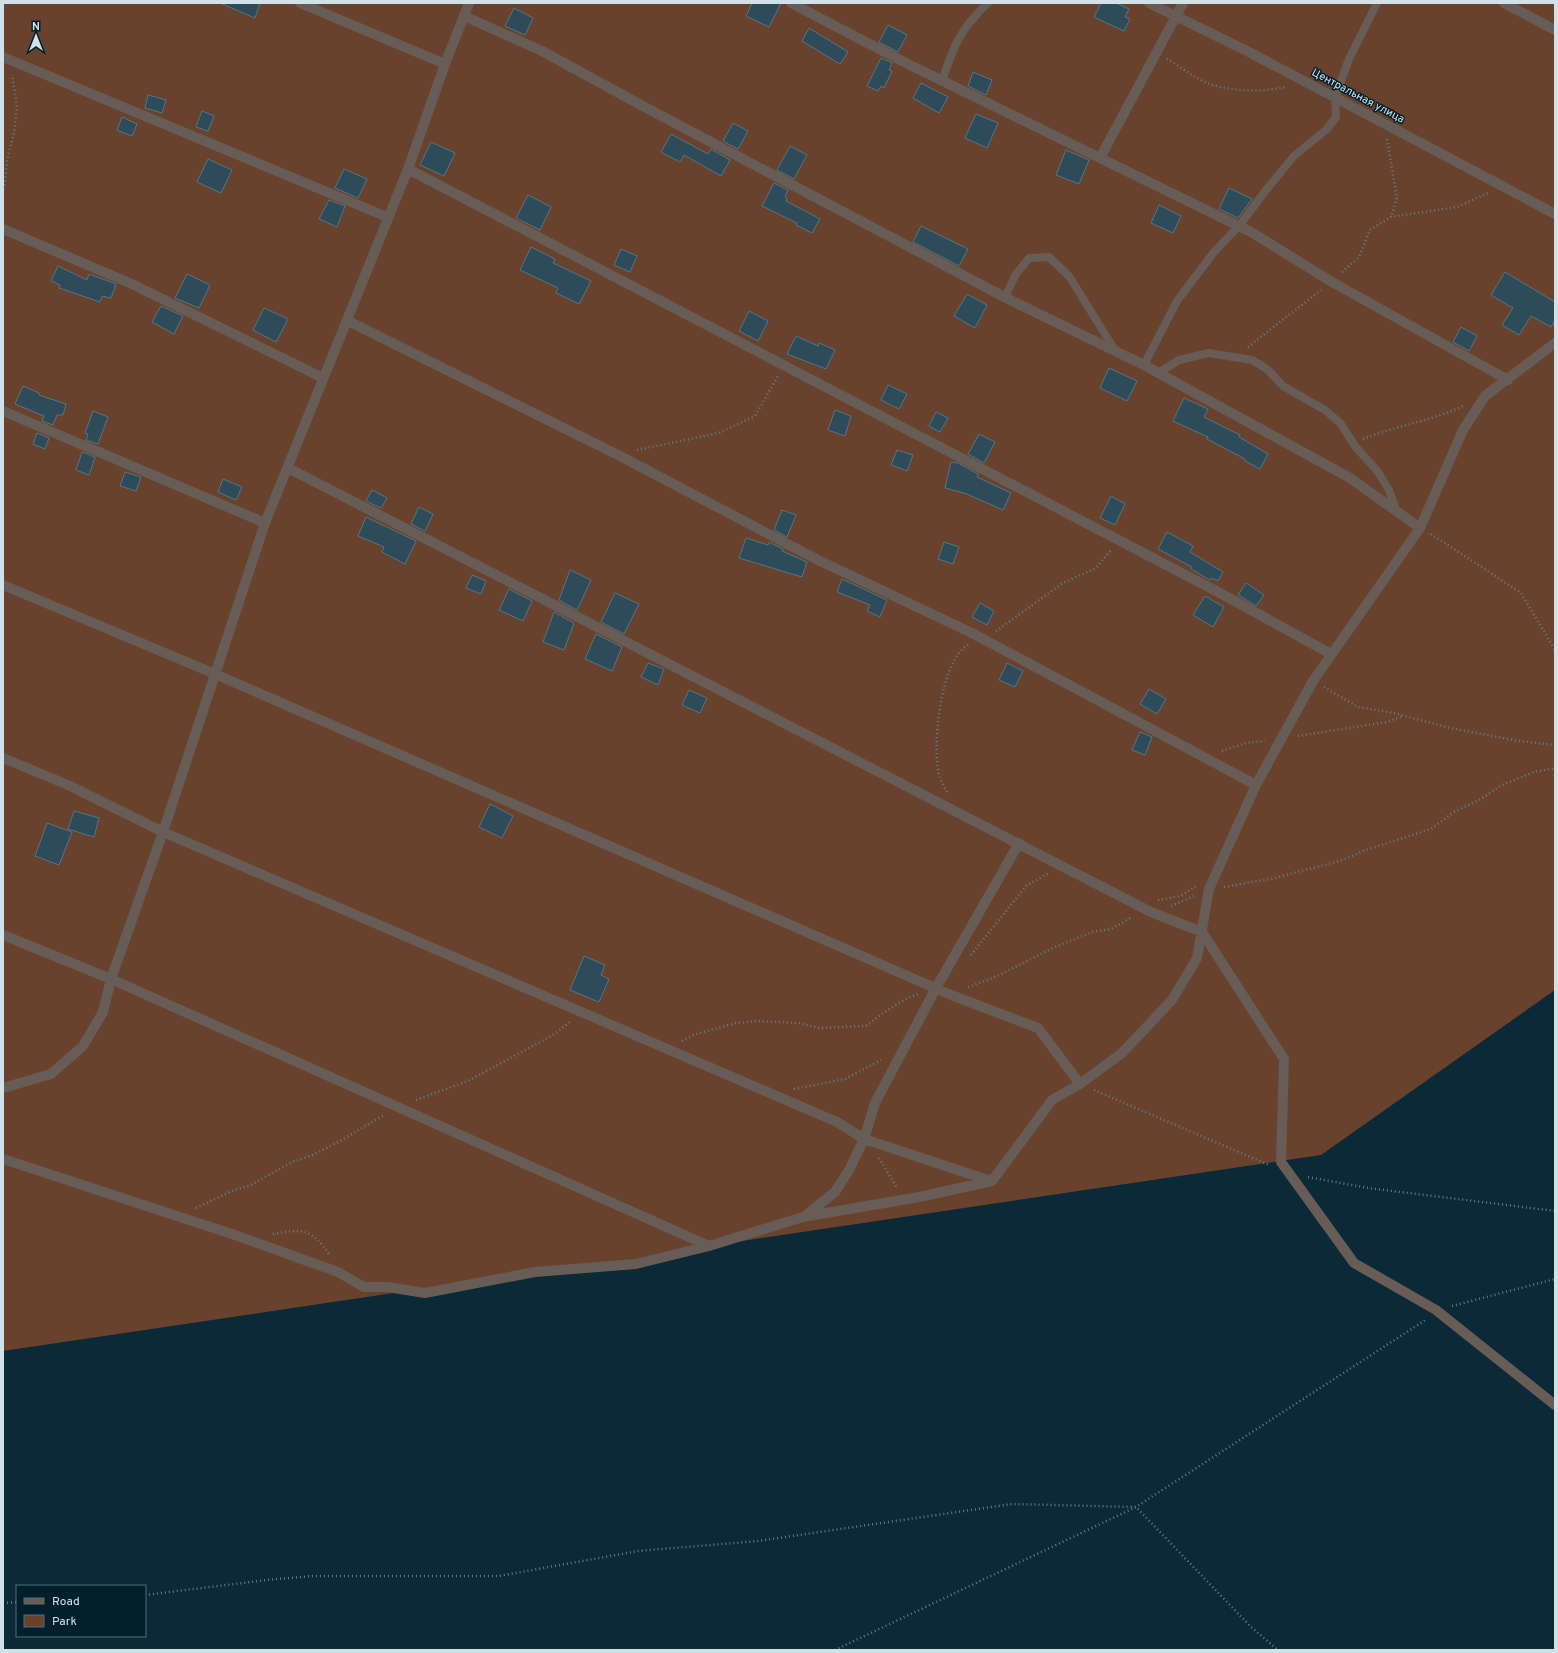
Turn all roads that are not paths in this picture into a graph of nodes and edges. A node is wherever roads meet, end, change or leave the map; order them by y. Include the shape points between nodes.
1 (300, 3) edge
2 (469, 3) edge
3 (791, 3) edge
4 (988, 3) edge
5 (1149, 3) edge
6 (1183, 3) edge
7 (1377, 3) edge
8 (1504, 3) edge
9 (464, 16) junction
10 (1177, 16) junction
11 (1555, 30) edge
12 (4, 58) edge
13 (445, 64) junction
14 (942, 81) junction
15 (1335, 97) junction
16 (1100, 158) junction
17 (408, 169) junction
18 (1555, 214) edge
19 (387, 218) junction
20 (1239, 226) junction
21 (3, 229) edge
22 (1005, 297) junction
23 (348, 321) junction
24 (1555, 343) edge
25 (1116, 352) junction
26 (1144, 365) junction
27 (1158, 373) junction
28 (323, 378) junction
29 (1508, 380) junction
30 (3, 411) edge
31 (288, 468) junction
32 (1396, 510) junction
33 (265, 523) junction
34 (1420, 528) junction
35 (3, 585) edge
36 (1331, 654) junction
37 (215, 674) junction
38 (3, 758) edge
39 (1256, 785) junction
40 (163, 832) junction
41 (1019, 843) junction
42 (1202, 932) junction
43 (3, 936) edge
44 (111, 980) junction
45 (936, 988) junction
46 (1080, 1084) junction
47 (3, 1088) edge
48 (864, 1140) junction
49 (3, 1159) edge
50 (992, 1181) junction
51 (803, 1217) junction
52 (709, 1246) junction
53 (1555, 1405) edge

1 - 13 street
2 - 9 street
3 - 14 street
4 - 14 lane via 961,33
5 - 10 street, Центральная улица
6 - 10 street
7 - 15 lane via 1349,59
8 - 11 street
9 - 13 street
9 - 22 street via 542,51
10 - 15 street, Центральная улица
10 - 16 street
12 - 19 street
13 - 17 street
14 - 16 street
15 - 18 street, Центральная улица
15 - 20 lane via 1336,117 1327,129 1294,156
16 - 20 street
17 - 19 street
17 - 36 street via 1119,539
19 - 23 street
20 - 26 lane via 1214,252 1177,301
20 - 29 street via 1332,282
21 - 28 street via 132,284
22 - 25 street
22 - 25 lane via 1016,274 1029,258 1049,257 1070,276
23 - 28 street
23 - 39 street via 620,456 818,560 981,638
24 - 29 street
25 - 26 street
26 - 27 street
27 - 32 street via 1350,478
27 - 32 lane via 1179,360 1209,353 1252,360 1267,369 1283,386 1325,410 1341,424 1355,446 1378,472 1389,490
28 - 31 street
29 - 34 street via 1485,396 1463,430
30 - 33 street
31 - 33 street
31 - 41 street
32 - 34 street
33 - 37 street
34 - 36 street
35 - 37 street
36 - 39 street via 1313,681
37 - 40 street
37 - 45 street
38 - 40 street via 68,785
39 - 42 street via 1209,889
40 - 44 street
40 - 48 street via 836,1122
41 - 42 street via 1152,912
41 - 45 street
42 - 46 street via 1197,958 1172,1000 1122,1053
42 - 53 street via 1284,1059 1281,1162 1354,1263 1436,1310
43 - 44 street
44 - 47 street via 103,1012 83,1046 50,1074
44 - 52 street
45 - 46 street via 1038,1028
45 - 48 street via 875,1103
46 - 50 street via 1052,1100
48 - 50 street
48 - 51 street via 835,1192
49 - 52 street via 338,1272 364,1286 425,1293 536,1272 636,1264
50 - 51 street via 904,1200
51 - 52 street

